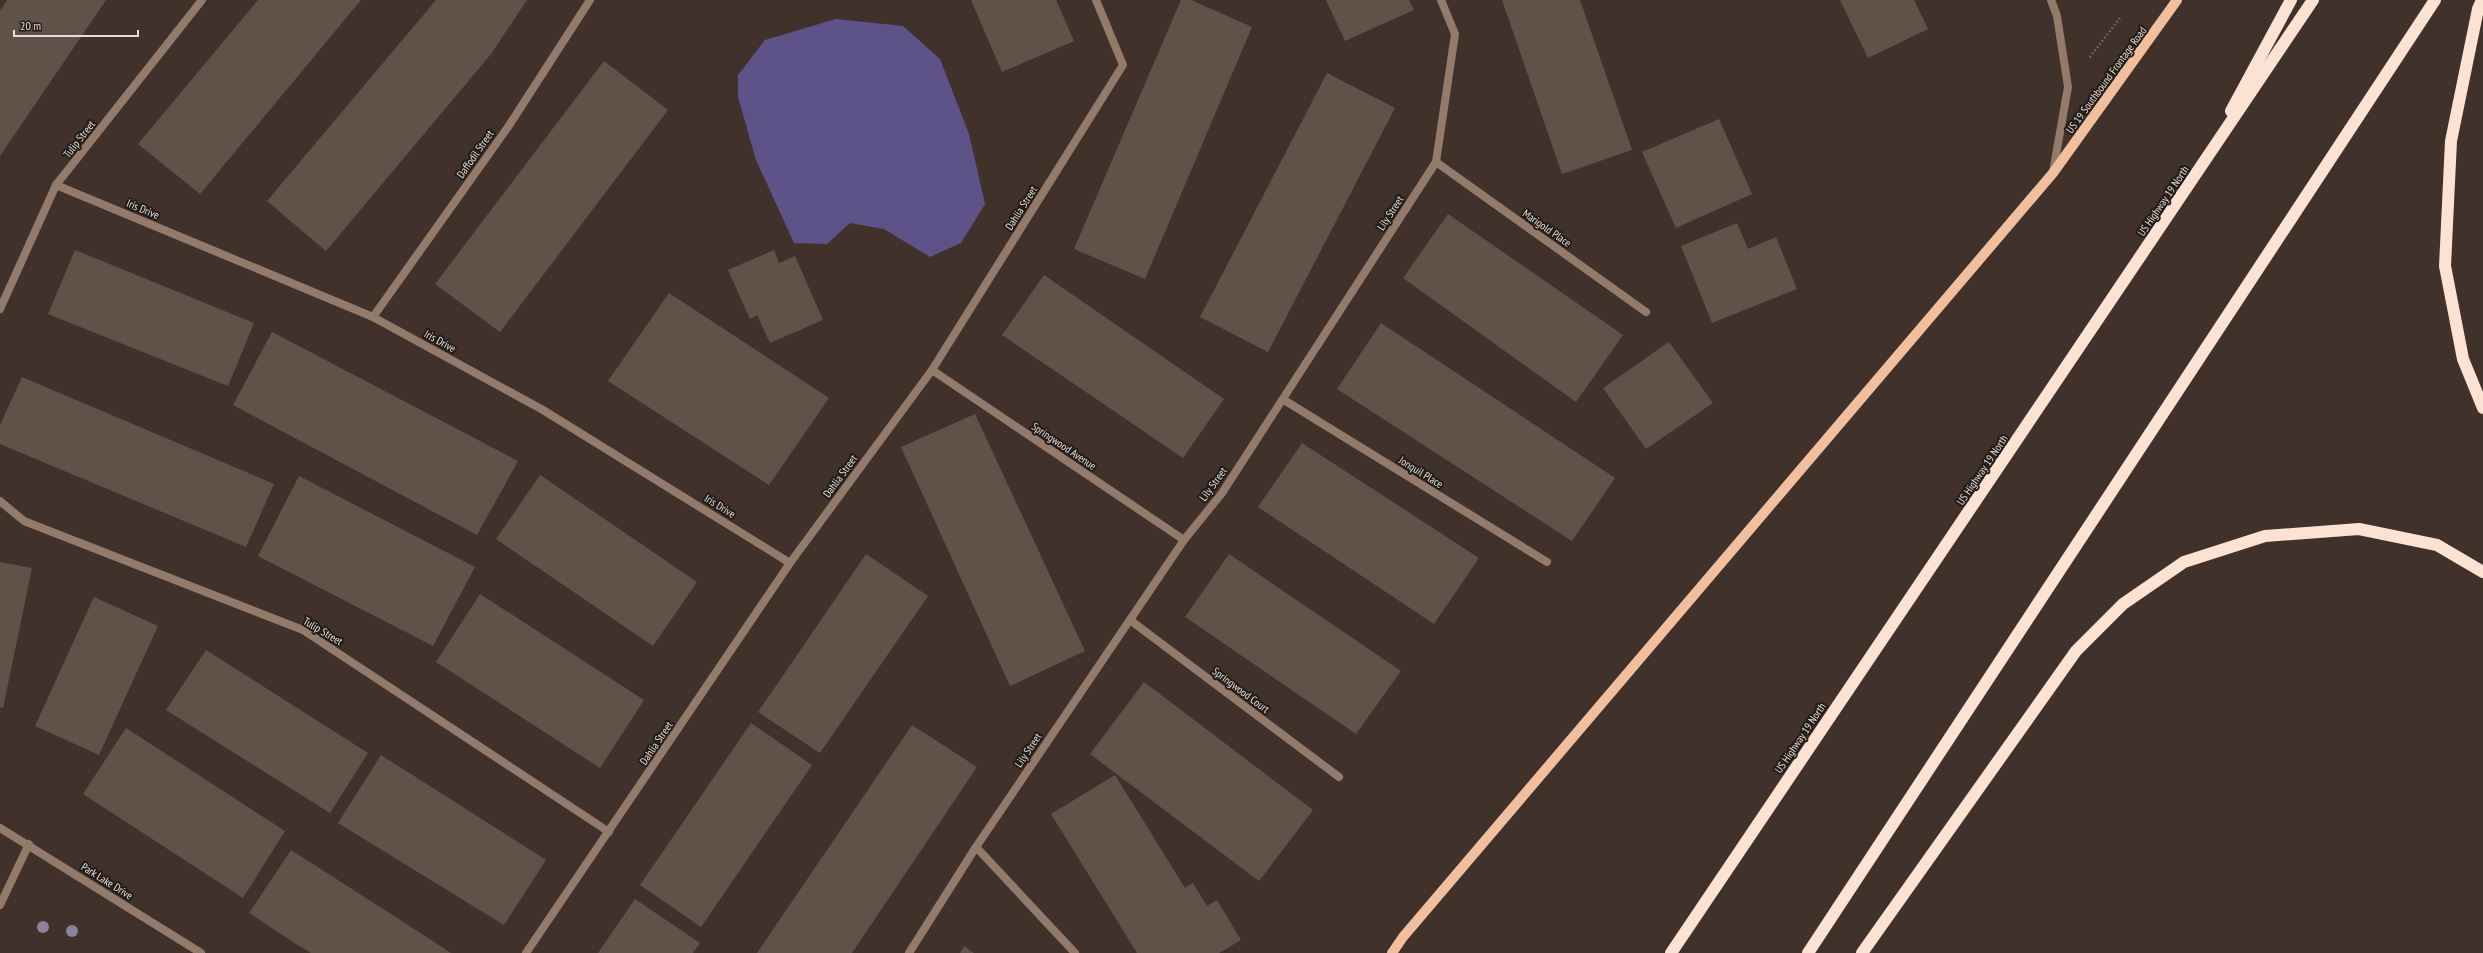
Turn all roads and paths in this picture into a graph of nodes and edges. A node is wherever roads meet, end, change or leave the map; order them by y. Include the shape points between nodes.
1 (202, 0) edge
2 (590, 0) edge
3 (1096, 0) edge
4 (1441, 0) edge
5 (2051, 0) edge
6 (2177, 0) edge
7 (2292, 0) edge
8 (2313, 0) edge
9 (2435, 0) edge
10 (2482, 0) edge
11 (2120, 18) dead end
12 (2086, 63) dead end
13 (1436, 162) junction
14 (2053, 173) junction
15 (2193, 181) junction
16 (56, 185) junction
17 (0, 309) edge
18 (1646, 312) dead end
19 (373, 317) junction
20 (932, 370) junction
21 (1284, 400) junction
22 (2483, 408) edge
23 (0, 501) edge
24 (1184, 540) junction
25 (1546, 562) dead end
26 (790, 563) junction
27 (2483, 572) edge
28 (1130, 620) junction
29 (1339, 777) dead end
30 (0, 828) edge
31 (609, 832) junction
32 (29, 844) junction
33 (976, 847) junction
34 (0, 904) edge
35 (201, 953) edge
36 (526, 953) edge
37 (909, 953) edge
38 (1075, 953) edge
39 (1392, 953) edge
40 (1671, 953) edge
41 (1808, 953) edge
42 (1862, 953) edge

1 - 16 street, Tulip Street
2 - 19 street, Daffodil Street via 508,127
3 - 20 street, Dahlia Street via 1124,65
4 - 13 street, Lily Street via 1455,34
5 - 14 street via 2057,16 2068,87
6 - 14 main road, US 19 Southbound Frontage Road
7 - 15 highway
8 - 15 highway, US Highway 19 North
9 - 41 highway
10 - 22 highway via 2451,141 2445,266 2463,359
11 - 12 path
13 - 18 street, Marigold Place
13 - 21 street, Lily Street
14 - 39 main road, US 19 Southbound Frontage Road
15 - 40 highway, US Highway 19 North
16 - 17 street, Tulip Street
16 - 19 street, Iris Drive
19 - 26 street, Iris Drive via 543,410
20 - 24 street, Springwood Avenue
20 - 26 street, Dahlia Street
21 - 24 street, Lily Street via 1222,493
21 - 25 street, Jonquil Place
23 - 31 street, Tulip Street via 24,522 303,630
24 - 28 street, Lily Street
26 - 31 street, Dahlia Street
27 - 42 highway via 2437,546 2359,529 2265,536 2184,562 2123,604 2076,651
28 - 29 street, Springwood Court
28 - 33 street, Lily Street
30 - 32 street, Park Lake Drive
31 - 36 street, Dahlia Street
32 - 34 street
32 - 35 street, Park Lake Drive
33 - 37 street, Lily Street
33 - 38 street

